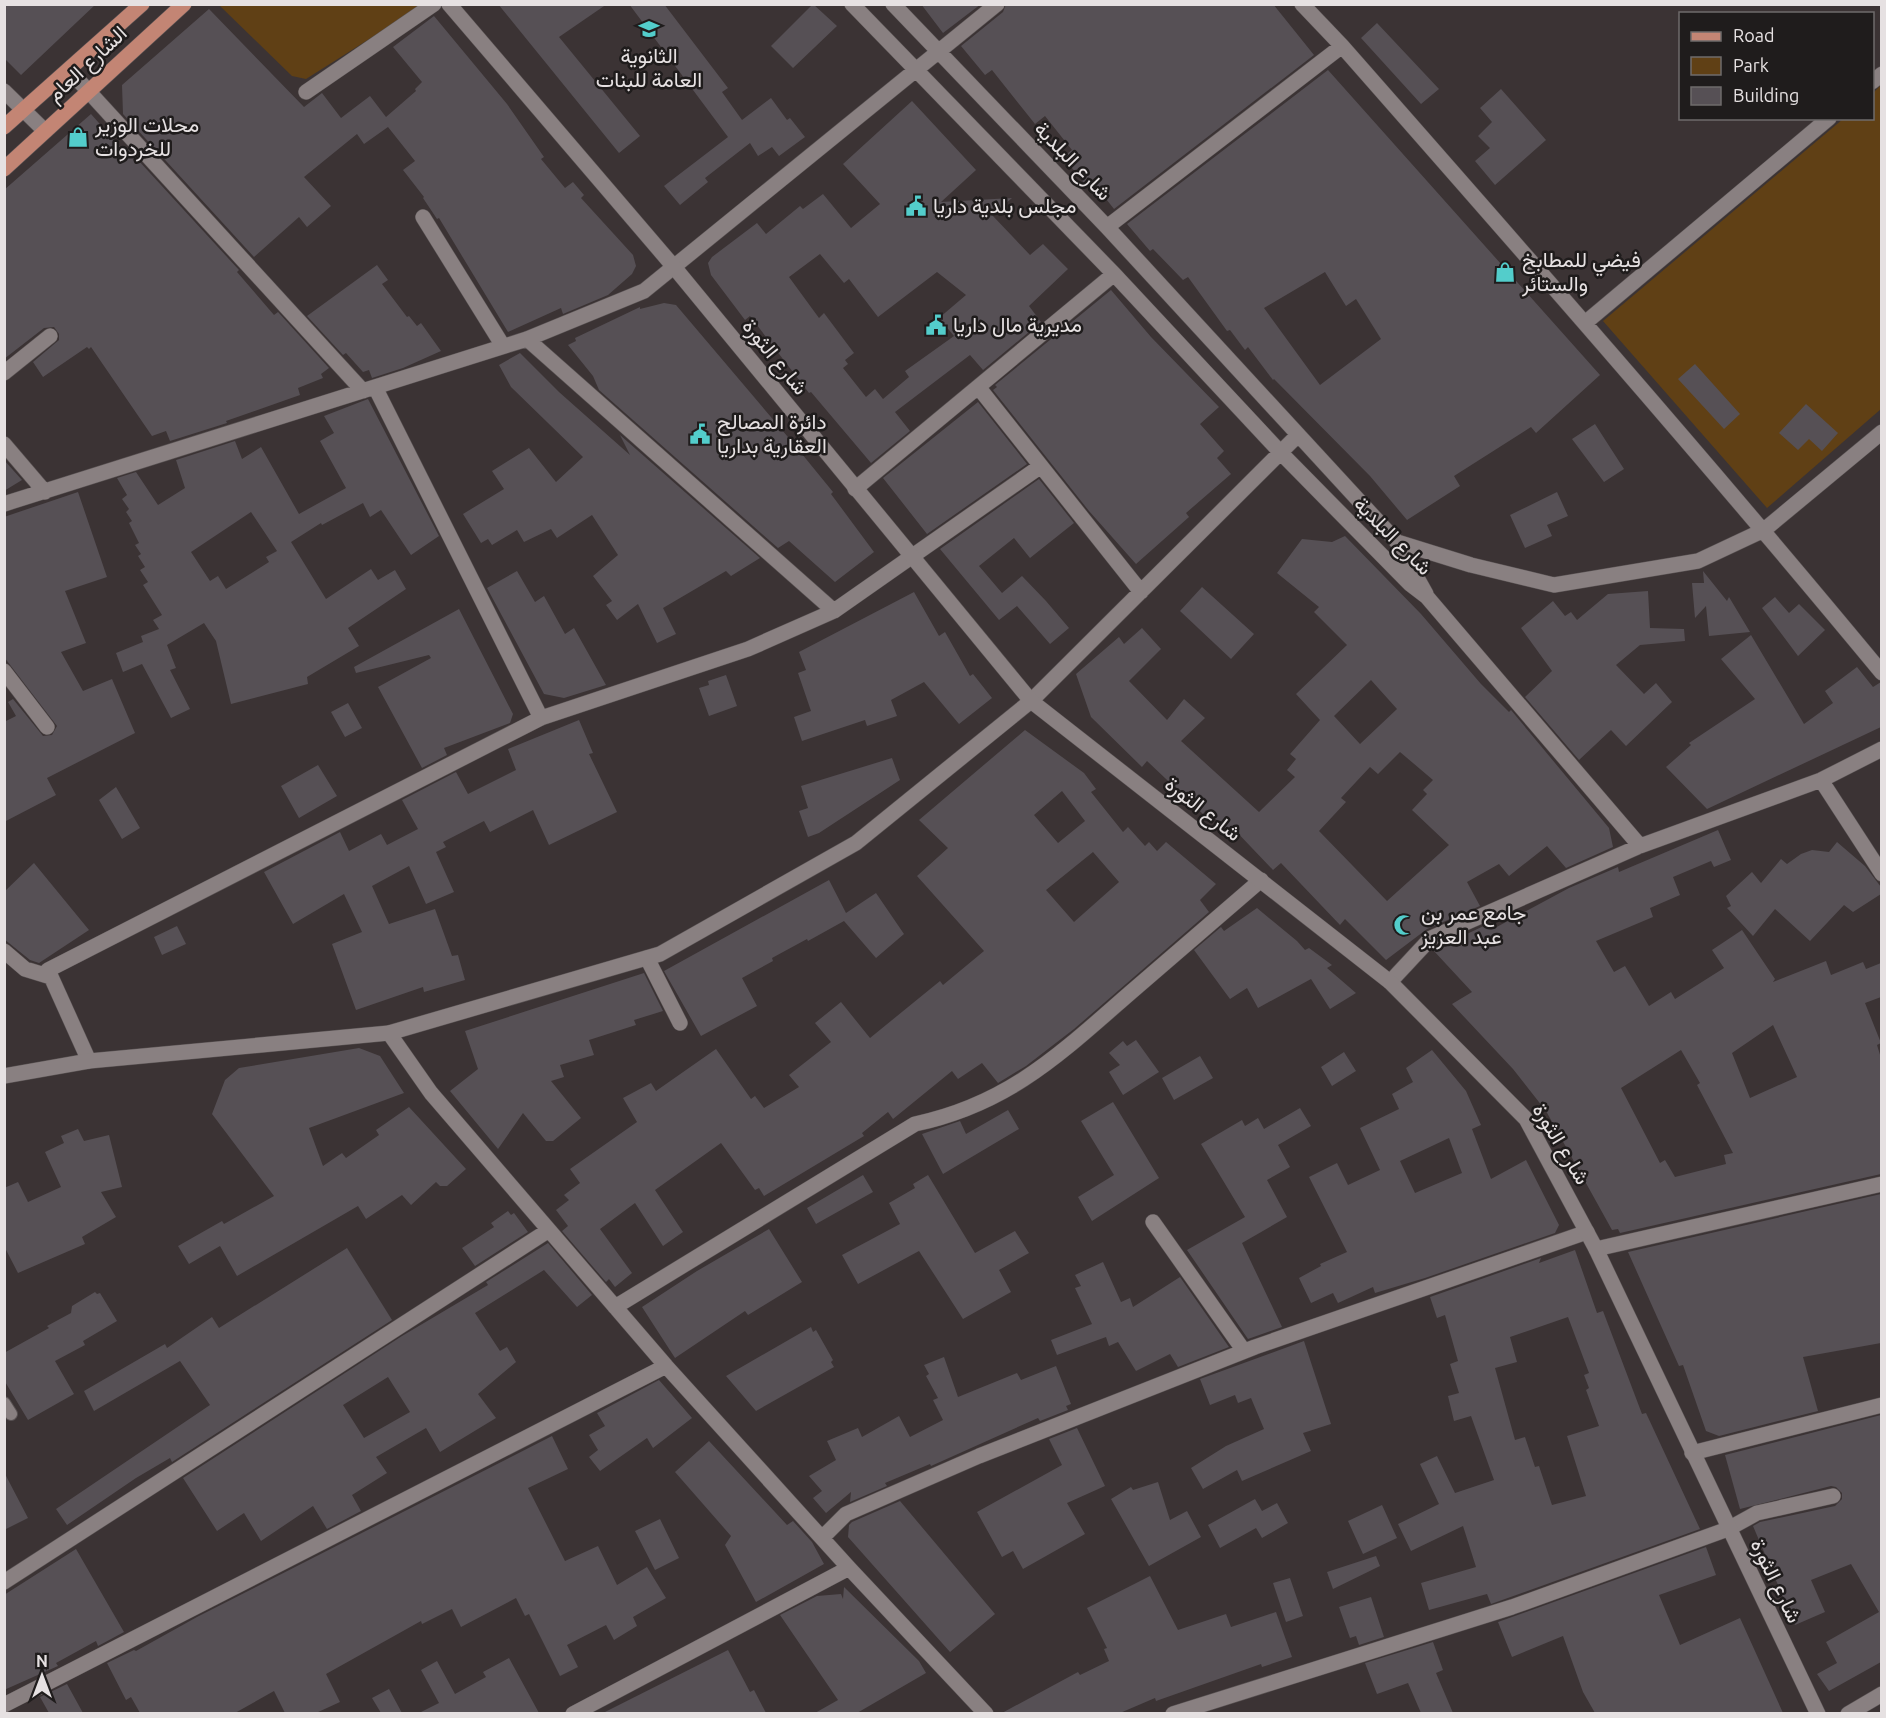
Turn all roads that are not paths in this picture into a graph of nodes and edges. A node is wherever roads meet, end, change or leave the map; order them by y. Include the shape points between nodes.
1 (142, 4) edge
2 (184, 4) edge
3 (435, 4) edge
4 (449, 4) edge
5 (852, 4) edge
6 (893, 4) edge
7 (997, 4) edge
8 (1302, 4) edge
9 (1342, 46) junction
10 (938, 51) junction
11 (914, 69) junction
12 (69, 70) junction
13 (4, 91) edge
14 (88, 91) junction
15 (306, 92) dead end
16 (23, 110) junction
17 (1827, 120) edge
18 (4, 127) edge
19 (45, 131) junction
20 (4, 168) edge
21 (423, 217) dead end
22 (1107, 227) junction
23 (674, 267) junction
24 (1114, 274) junction
25 (1585, 323) junction
26 (50, 336) dead end
27 (527, 339) junction
28 (503, 346) junction
29 (4, 373) edge
30 (979, 388) junction
31 (369, 389) junction
32 (1881, 432) edge
33 (1297, 436) junction
34 (4, 444) edge
35 (1281, 453) junction
36 (1041, 466) junction
37 (855, 489) junction
38 (45, 492) junction
39 (4, 504) edge
40 (1764, 530) junction
41 (1397, 542) junction
42 (914, 558) junction
43 (1141, 592) junction
44 (1427, 597) junction
45 (834, 611) junction
46 (4, 672) edge
47 (1881, 673) edge
48 (1031, 701) junction
49 (541, 718) junction
50 (47, 727) dead end
51 (1881, 749) edge
52 (1821, 780) junction
53 (1640, 846) junction
54 (1881, 874) edge
55 (1261, 880) junction
56 (4, 951) edge
57 (647, 958) junction
58 (51, 976) junction
59 (1390, 982) junction
60 (680, 1023) dead end
61 (389, 1033) junction
62 (89, 1061) junction
63 (4, 1076) edge
64 (1881, 1184) edge
65 (1153, 1222) dead end
66 (549, 1230) junction
67 (1587, 1233) junction
68 (1596, 1249) junction
69 (615, 1307) junction
70 (1244, 1351) junction
71 (666, 1366) junction
72 (1881, 1405) edge
73 (1692, 1453) junction
74 (1833, 1496) dead end
75 (1728, 1529) junction
76 (822, 1538) junction
77 (849, 1568) junction
78 (4, 1582) edge
79 (1881, 1694) edge
80 (4, 1705) edge
81 (573, 1713) edge
82 (986, 1713) edge
83 (1173, 1713) edge
84 (1818, 1713) edge
85 (1848, 1713) edge

1 - 12 main road, الشارع العام
2 - 14 main road, الشارع العام
3 - 15 street
4 - 23 street, شارع الثورة
5 - 11 street, شارع البلدية
6 - 10 street, شارع البلدية
7 - 10 street
8 - 9 street
9 - 22 street
9 - 25 street
10 - 11 street
10 - 22 street, شارع البلدية
11 - 23 street
11 - 24 street, شارع البلدية
12 - 14 street
12 - 16 main road, الشارع العام
13 - 16 street
14 - 19 main road, الشارع العام
14 - 31 street
16 - 18 main road, الشارع العام
16 - 19 street
17 - 25 street
19 - 20 main road, الشارع العام
21 - 28 street
22 - 33 street, شارع البلدية
23 - 27 street via 644,291
23 - 37 street, شارع الثورة
24 - 30 street
24 - 35 street, شارع البلدية
25 - 40 street
26 - 29 street
27 - 28 street
27 - 45 street
28 - 31 street
30 - 36 street
30 - 37 street
31 - 38 street
31 - 49 street
32 - 40 street
33 - 35 street
33 - 41 street, شارع البلدية
34 - 38 street
35 - 43 street
35 - 44 street, شارع البلدية
36 - 42 street
36 - 43 street
37 - 42 street, شارع الثورة
38 - 39 street
40 - 41 street via 1698,561 1554,585 1471,566
40 - 47 street
41 - 44 street, شارع البلدية
42 - 45 street
42 - 48 street, شارع الثورة
43 - 48 street
44 - 53 street
45 - 49 street via 748,649
46 - 50 street
48 - 55 street, شارع الثورة
48 - 57 street via 856,843
49 - 58 street via 48,970
51 - 52 street
52 - 53 street
52 - 54 street
53 - 59 street via 1431,938
55 - 59 street, شارع الثورة
55 - 69 street via 1047,1065 993,1099 947,1117 915,1124
56 - 58 street via 25,969
57 - 60 street
57 - 61 street
58 - 62 street
59 - 67 street, شارع الثورة via 1526,1119
61 - 62 street
61 - 66 street via 431,1093
62 - 63 street
64 - 68 street
65 - 70 street
66 - 69 street
66 - 78 street
67 - 68 street, شارع الثورة
67 - 70 street
68 - 73 street, شارع الثورة
69 - 71 street
70 - 76 street via 979,1456 846,1514
71 - 76 street
71 - 80 street
72 - 73 street
73 - 75 street, شارع الثورة
74 - 75 street via 1757,1513
75 - 83 street via 1512,1607
75 - 84 street, شارع الثورة
76 - 77 street
77 - 81 street
77 - 82 street
79 - 85 street

